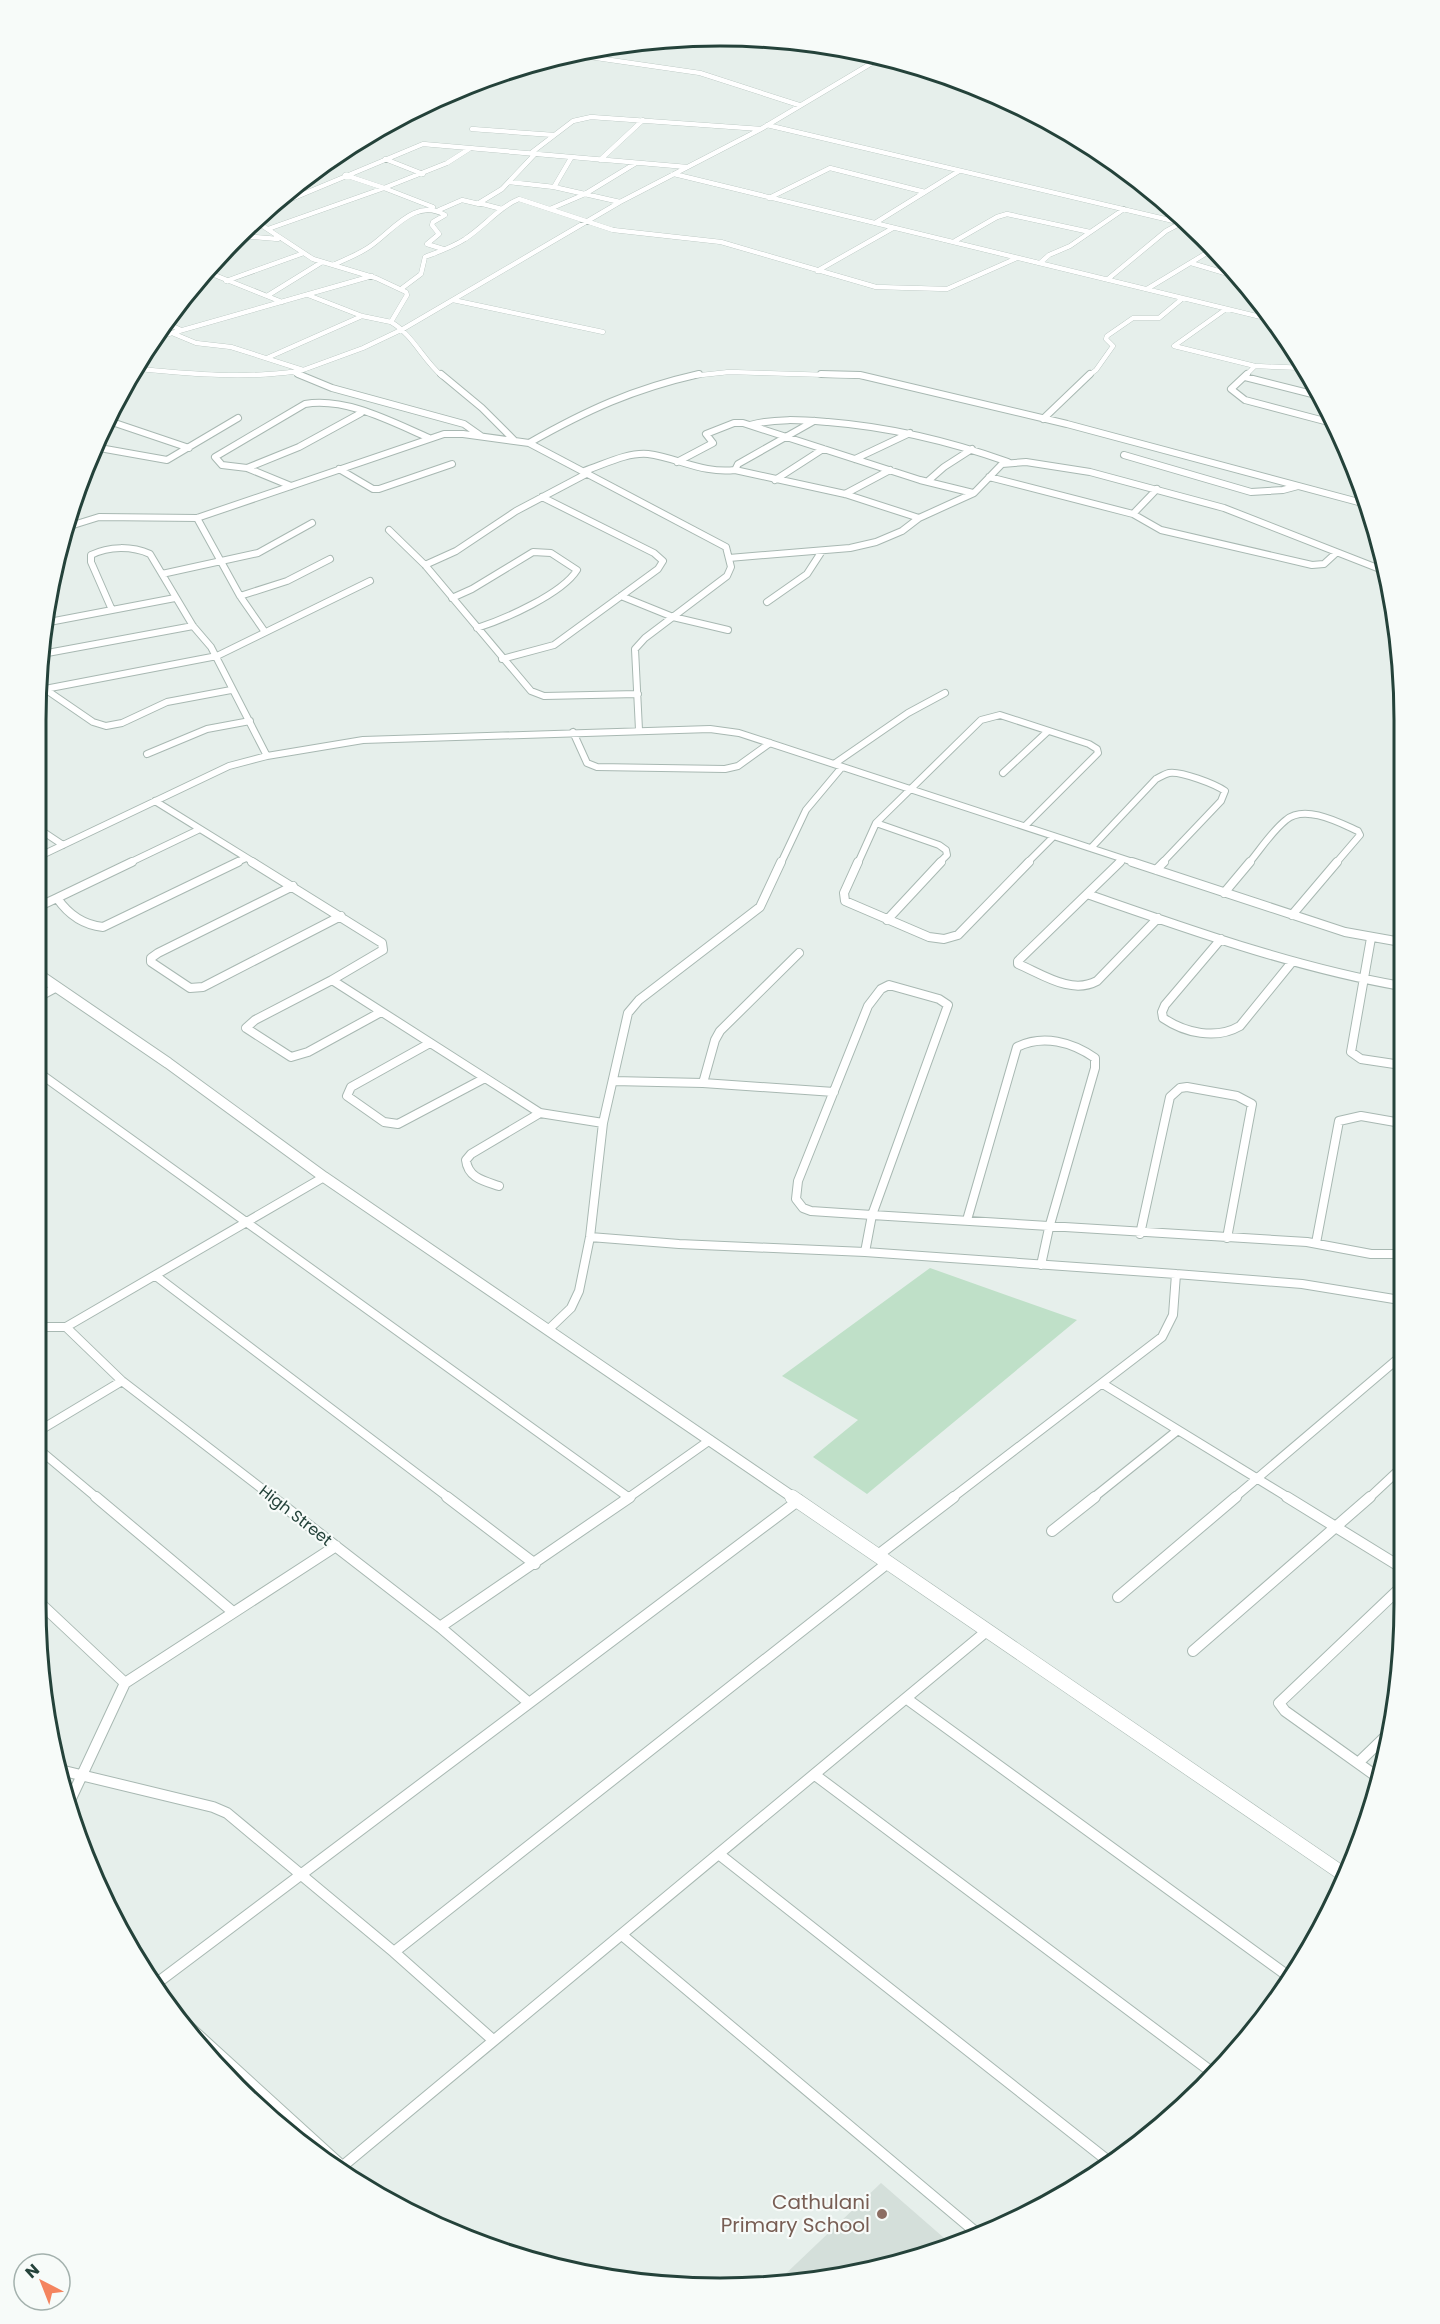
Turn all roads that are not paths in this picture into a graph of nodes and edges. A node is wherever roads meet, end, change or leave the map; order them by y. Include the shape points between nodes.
1 (596, 58) edge
2 (871, 64) edge
3 (799, 105) junction
4 (643, 120) junction
5 (767, 125) junction
6 (472, 129) dead end
7 (761, 129) junction
8 (554, 135) junction
9 (469, 148) junction
10 (533, 154) junction
11 (571, 158) junction
12 (385, 159) junction
13 (600, 160) junction
14 (636, 163) junction
15 (690, 167) junction
16 (959, 171) junction
17 (423, 174) junction
18 (673, 174) junction
19 (345, 175) junction
20 (509, 182) junction
21 (555, 187) junction
22 (384, 188) junction
23 (925, 192) junction
24 (585, 194) junction
25 (299, 195) edge
26 (769, 198) junction
27 (620, 202) junction
28 (479, 204) junction
29 (436, 209) junction
30 (502, 209) junction
31 (550, 209) junction
32 (1124, 209) junction
33 (1171, 220) edge
34 (583, 222) junction
35 (875, 224) junction
36 (263, 226) edge
37 (1177, 226) edge
38 (893, 228) junction
39 (268, 229) junction
40 (1090, 232) junction
41 (252, 237) edge
42 (278, 239) junction
43 (955, 242) junction
44 (443, 249) junction
45 (304, 253) junction
46 (1205, 254) edge
47 (1017, 258) junction
48 (321, 262) junction
49 (1040, 263) junction
50 (1191, 263) junction
51 (333, 265) junction
52 (817, 271) junction
53 (1223, 272) edge
54 (214, 276) edge
55 (372, 276) junction
56 (1108, 279) junction
57 (226, 281) junction
58 (401, 289) junction
59 (1147, 289) junction
60 (308, 295) junction
61 (267, 296) junction
62 (1183, 298) junction
63 (453, 300) junction
64 (282, 302) junction
65 (1226, 309) junction
66 (362, 316) junction
67 (1259, 317) edge
68 (391, 322) junction
69 (174, 327) edge
70 (403, 329) junction
71 (181, 330) junction
72 (603, 332) dead end
73 (172, 333) junction
74 (169, 334) edge
75 (267, 358) junction
76 (1255, 366) junction
77 (1293, 368) edge
78 (145, 370) edge
79 (303, 370) junction
80 (293, 372) junction
81 (1245, 377) junction
82 (1308, 393) edge
83 (361, 413) junction
84 (238, 418) dead end
85 (1043, 418) junction
86 (814, 421) junction
87 (1323, 421) edge
88 (116, 423) edge
89 (749, 425) junction
90 (910, 433) junction
91 (482, 436) junction
92 (429, 438) junction
93 (787, 438) junction
94 (514, 440) junction
95 (529, 444) junction
96 (189, 448) junction
97 (104, 449) edge
98 (823, 449) junction
99 (972, 449) junction
100 (1124, 455) dead end
101 (855, 459) junction
102 (676, 462) junction
103 (1008, 462) junction
104 (452, 464) dead end
105 (247, 468) junction
106 (339, 469) junction
107 (735, 470) junction
108 (890, 470) junction
109 (586, 472) junction
110 (989, 477) junction
111 (775, 480) junction
112 (928, 481) junction
113 (291, 486) junction
114 (1299, 486) junction
115 (1157, 489) junction
116 (974, 493) junction
117 (845, 494) junction
118 (542, 497) junction
119 (1357, 502) edge
120 (1133, 514) junction
121 (196, 518) junction
122 (919, 518) junction
123 (312, 523) dead end
124 (76, 524) edge
125 (389, 530) dead end
126 (822, 551) junction
127 (1336, 553) junction
128 (729, 558) junction
129 (330, 559) dead end
130 (222, 562) junction
131 (425, 566) junction
132 (1376, 568) edge
133 (162, 574) junction
134 (370, 581) dead end
135 (240, 596) junction
136 (621, 596) junction
137 (175, 598) junction
138 (452, 598) junction
139 (767, 602) dead end
140 (112, 610) junction
141 (673, 617) junction
142 (54, 620) edge
143 (193, 626) junction
144 (477, 628) junction
145 (728, 630) dead end
146 (265, 632) junction
147 (50, 652) edge
148 (217, 656) junction
149 (502, 659) junction
150 (47, 687) edge
151 (231, 690) junction
152 (47, 691) edge
153 (638, 693) junction
154 (945, 693) dead end
155 (250, 721) junction
156 (639, 730) junction
157 (573, 732) junction
158 (1047, 732) junction
159 (770, 743) junction
160 (147, 754) dead end
161 (267, 756) junction
162 (838, 765) junction
163 (1003, 773) dead end
164 (911, 788) junction
165 (154, 801) junction
166 (876, 823) junction
167 (1025, 826) junction
168 (198, 830) junction
169 (46, 834) edge
170 (1053, 837) junction
171 (63, 845) junction
172 (1090, 848) junction
173 (46, 853) edge
174 (246, 858) junction
175 (1123, 859) junction
176 (1156, 870) junction
177 (293, 886) junction
178 (1224, 893) junction
179 (1087, 894) junction
180 (57, 898) junction
181 (46, 902) edge
182 (1292, 915) junction
183 (341, 916) junction
184 (1158, 918) junction
185 (887, 920) junction
186 (1371, 938) junction
187 (1221, 939) junction
188 (1394, 941) edge
189 (799, 953) dead end
190 (1292, 962) junction
191 (46, 980) edge
192 (332, 980) junction
193 (1364, 981) junction
194 (1394, 985) edge
195 (57, 987) junction
196 (46, 993) edge
197 (381, 1012) junction
198 (430, 1043) junction
199 (1394, 1064) edge
200 (46, 1078) edge
201 (485, 1078) junction
202 (613, 1081) junction
203 (704, 1083) junction
204 (834, 1092) junction
205 (540, 1113) junction
206 (1394, 1122) edge
207 (603, 1123) junction
208 (324, 1177) junction
209 (499, 1186) dead end
210 (872, 1215) junction
211 (967, 1221) junction
212 (248, 1222) junction
213 (1049, 1228) junction
214 (1140, 1234) junction
215 (590, 1236) junction
216 (1227, 1238) junction
217 (1316, 1244) junction
218 (865, 1252) junction
219 (1394, 1254) edge
220 (1041, 1265) junction
221 (1176, 1274) junction
222 (156, 1276) junction
223 (1394, 1299) edge
224 (46, 1327) edge
225 (66, 1327) junction
226 (548, 1330) junction
227 (1394, 1363) edge
228 (122, 1382) junction
229 (1103, 1384) junction
230 (46, 1427) edge
231 (1178, 1430) junction
232 (710, 1440) junction
233 (46, 1455) edge
234 (1394, 1475) edge
235 (1257, 1479) junction
236 (628, 1497) junction
237 (799, 1500) junction
238 (1337, 1528) junction
239 (1052, 1531) dead end
240 (336, 1546) junction
241 (878, 1555) junction
242 (889, 1562) junction
243 (1394, 1563) edge
244 (535, 1564) junction
245 (1394, 1594) edge
246 (1118, 1597) dead end
247 (46, 1609) edge
248 (233, 1612) junction
249 (440, 1627) junction
250 (988, 1630) junction
251 (1193, 1651) dead end
252 (125, 1683) junction
253 (907, 1699) junction
254 (528, 1702) junction
255 (1379, 1744) edge
256 (1358, 1764) junction
257 (68, 1772) edge
258 (1372, 1773) edge
259 (815, 1775) junction
260 (82, 1776) junction
261 (74, 1793) edge
262 (720, 1855) junction
263 (1338, 1871) edge
264 (300, 1873) junction
265 (622, 1935) junction
266 (394, 1952) junction
267 (1283, 1973) edge
268 (161, 1980) edge
269 (493, 2040) junction
270 (1207, 2068) edge
271 (1103, 2157) edge
272 (345, 2164) edge
273 (971, 2228) edge

1 - 3 street via 700,73
2 - 3 street
3 - 5 street
4 - 7 street
4 - 8 street via 584,118
4 - 13 street
5 - 7 street
5 - 16 street
6 - 8 street
7 - 15 street
8 - 10 street
9 - 10 street
9 - 12 street via 423,144
9 - 17 street
10 - 11 street
10 - 20 street
11 - 13 street
11 - 21 street
12 - 17 street
12 - 19 street
13 - 14 street
14 - 15 street
14 - 24 street
15 - 18 street
16 - 23 street
16 - 32 street
17 - 22 street
18 - 26 street
18 - 27 street
19 - 22 street
19 - 25 street
20 - 21 street
20 - 28 street
21 - 24 street
22 - 29 street
22 - 39 street
23 - 26 street via 828,168
23 - 35 street
24 - 27 street
24 - 31 street
26 - 35 street
27 - 34 street
28 - 29 street via 462,200
28 - 30 street
29 - 44 street via 445,214 432,225 439,234 427,244
29 - 51 street via 413,214 366,249
30 - 31 street via 519,199
30 - 44 street via 463,241
31 - 34 street
32 - 33 street
32 - 40 street
34 - 52 street via 613,230 721,242
34 - 63 street
35 - 38 street
36 - 39 street
37 - 56 street
38 - 43 street
38 - 52 street
39 - 42 street
40 - 43 street via 1007,214
40 - 49 street
41 - 42 street
42 - 45 street
43 - 47 street
44 - 58 street via 425,257 421,274
45 - 48 street
45 - 57 street
46 - 50 street
47 - 49 street
47 - 52 street via 944,290 876,287
48 - 51 street
48 - 61 street
49 - 56 street
50 - 53 street
50 - 59 street
51 - 55 street
54 - 57 street
55 - 58 street
55 - 60 street
56 - 59 street
57 - 61 street
58 - 68 street via 407,295
59 - 62 street
60 - 64 street
60 - 66 street
61 - 64 street
62 - 65 street
62 - 85 street via 1157,319 1133,318 1107,336 1113,346 1107,358
63 - 70 street
63 - 72 street
64 - 71 street
65 - 67 street
65 - 76 street via 1174,346
66 - 68 street
66 - 75 street
68 - 70 street
69 - 71 street
70 - 79 street
70 - 94 street via 432,367
71 - 73 street
73 - 74 street
73 - 75 street via 196,343 231,347
75 - 79 street
76 - 77 street
76 - 81 street
78 - 80 street via 190,374
79 - 80 street
80 - 91 street via 326,386 464,424
81 - 82 street
81 - 87 street via 1231,387 1245,400
83 - 92 street
83 - 105 street via 299,447
83 - 105 street via 323,401 310,402 215,457 222,465
84 - 96 street
85 - 95 street via 860,375 713,372 637,390 591,409
85 - 114 street
86 - 89 street via 780,419
86 - 90 street
86 - 93 street
88 - 96 street
89 - 93 street
89 - 102 street via 736,422 706,434 713,443
90 - 99 street
90 - 101 street
91 - 92 street via 454,433
91 - 94 street
92 - 106 street
93 - 98 street
93 - 107 street via 738,464
94 - 95 street
95 - 109 street
96 - 97 street via 166,460
98 - 101 street
98 - 111 street
99 - 103 street
99 - 112 street
100 - 114 street via 1251,492
101 - 108 street
102 - 107 street via 717,472
102 - 109 street via 638,454
103 - 110 street
103 - 115 street via 1041,463
104 - 106 street via 379,489
105 - 113 street
106 - 113 street
107 - 111 street
108 - 112 street
108 - 117 street
109 - 118 street
109 - 128 street via 722,543
110 - 116 street
110 - 120 street
111 - 117 street
112 - 116 street
113 - 121 street
114 - 119 street
115 - 120 street
115 - 127 street via 1258,520
116 - 122 street
117 - 122 street
118 - 131 street
118 - 136 street via 661,558 658,570
120 - 127 street via 1161,530 1312,565 1324,564
121 - 124 street via 94,516
121 - 130 street
122 - 126 street via 892,537
123 - 130 street via 266,549
125 - 131 street
126 - 128 street
126 - 139 street via 813,571
127 - 132 street
128 - 141 street via 727,576
129 - 135 street via 287,581
130 - 133 street
130 - 135 street
131 - 138 street
133 - 137 street
133 - 140 street via 145,551 110,549 91,555
134 - 146 street
135 - 146 street
136 - 141 street
136 - 149 street via 554,645
137 - 140 street
137 - 143 street
138 - 144 street
138 - 144 street via 533,552 551,553 577,570 572,578 522,612
140 - 142 street
141 - 145 street
141 - 153 street via 635,649
143 - 147 street
143 - 148 street
144 - 149 street
146 - 148 street
148 - 150 street
148 - 151 street
149 - 153 street via 536,694
151 - 152 street via 175,700 106,726 93,722
151 - 155 street
153 - 156 street
154 - 162 street via 908,713
155 - 160 street via 207,729
155 - 161 street
156 - 157 street
156 - 159 street via 728,731
157 - 159 street via 584,759 597,767 725,769 738,766
157 - 161 street via 351,741
158 - 163 street
158 - 164 street via 990,716 981,720
158 - 167 street via 1089,744 1098,753
159 - 162 street
161 - 165 street via 238,763
162 - 164 street
162 - 202 street via 806,810 760,907 632,1007
164 - 166 street
164 - 167 street
165 - 168 street
165 - 171 street
166 - 185 street via 843,898 848,904
166 - 185 street via 939,845 947,855
167 - 170 street
168 - 174 street
168 - 180 street
169 - 171 street
170 - 172 street
170 - 185 street via 951,939 936,940
171 - 173 street
172 - 175 street
172 - 176 street via 1156,779 1167,773 1225,791 1221,801
174 - 177 street
174 - 180 street via 103,927 88,925
175 - 176 street
175 - 179 street
176 - 178 street
177 - 183 street
177 - 183 street via 158,953 151,962 190,988 203,987
178 - 182 street
178 - 182 street via 1291,815 1304,813 1358,831 1357,839
179 - 184 street
179 - 184 street via 1018,964 1067,985 1090,985
180 - 181 street
182 - 186 street
183 - 192 street via 384,947
184 - 187 street
186 - 188 street
186 - 193 street
187 - 190 street
187 - 190 street via 1165,1005 1163,1018 1220,1037 1229,1034 1240,1026
189 - 203 street via 720,1031
190 - 193 street
191 - 195 street
192 - 197 street
192 - 197 street via 246,1028 284,1054 299,1055
193 - 194 street
193 - 199 street via 1351,1052 1361,1059
195 - 196 street
195 - 208 street
197 - 198 street
198 - 201 street
198 - 201 street via 351,1087 347,1096 384,1122 398,1124
200 - 212 street
201 - 205 street
202 - 203 street
202 - 207 street
203 - 204 street
204 - 210 street via 793,1194 804,1209 811,1211
204 - 210 street via 868,1006 880,989 889,985 948,1005
205 - 207 street
205 - 209 street via 466,1160 465,1167 475,1177
206 - 217 street via 1361,1116 1339,1121
207 - 215 street
208 - 212 street
208 - 226 street
210 - 211 street
210 - 218 street
211 - 213 street
211 - 213 street via 1013,1056 1026,1040 1041,1038 1086,1051 1095,1058
212 - 222 street
212 - 236 street
213 - 214 street
213 - 220 street
214 - 216 street
214 - 216 street via 1170,1097 1187,1087 1237,1096 1252,1104
215 - 218 street
215 - 226 street via 579,1291 571,1308
216 - 217 street
217 - 219 street
218 - 220 street
220 - 221 street
221 - 223 street via 1302,1284
221 - 229 street via 1175,1313 1169,1329
222 - 225 street
222 - 244 street
224 - 225 street
225 - 228 street, High Street
226 - 232 street
227 - 235 street
228 - 230 street
228 - 240 street, High Street
229 - 231 street
229 - 241 street
231 - 235 street
231 - 239 street
232 - 236 street
232 - 237 street
233 - 248 street
234 - 238 street
235 - 238 street
235 - 246 street
236 - 244 street
237 - 241 street
237 - 254 street
238 - 243 street
238 - 251 street
240 - 248 street
240 - 249 street, High Street
241 - 242 street
242 - 250 street
242 - 266 street
244 - 249 street
245 - 256 street via 1279,1703 1285,1712
247 - 252 street
248 - 252 street
249 - 254 street, High Street
250 - 253 street
250 - 263 street
252 - 260 street
253 - 259 street
253 - 267 street
254 - 264 street
255 - 256 street
256 - 258 street
257 - 260 street
259 - 262 street
259 - 270 street
260 - 261 street
260 - 264 street via 227,1813
262 - 265 street
262 - 271 street
264 - 266 street
264 - 268 street
265 - 269 street
265 - 273 street
266 - 269 street
269 - 272 street

